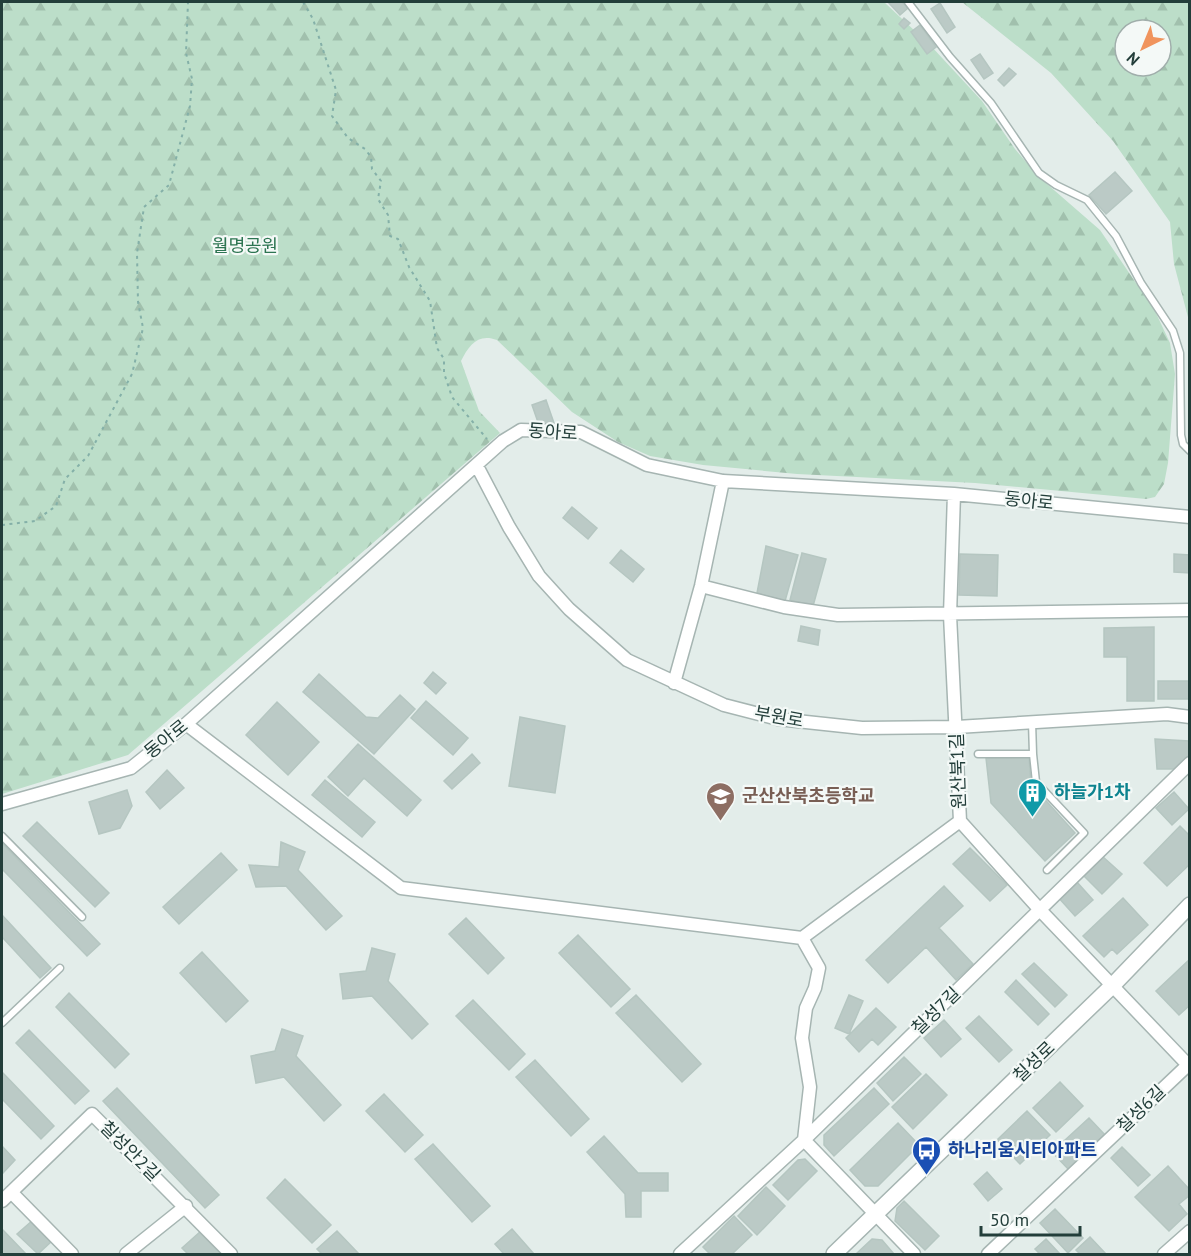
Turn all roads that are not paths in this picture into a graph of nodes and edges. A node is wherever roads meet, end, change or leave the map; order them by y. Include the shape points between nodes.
1 (908, 2) edge
2 (1190, 451) edge
3 (477, 466) junction
4 (723, 481) junction
5 (954, 494) junction
6 (1190, 517) edge
7 (701, 586) junction
8 (1190, 610) edge
9 (951, 615) junction
10 (675, 682) junction
11 (1190, 717) edge
12 (1032, 722) junction
13 (186, 724) junction
14 (957, 727) junction
15 (978, 754) dead end
16 (1033, 754) junction
17 (1190, 763) edge
18 (2, 804) edge
19 (960, 821) junction
20 (2, 836) edge
21 (1047, 870) dead end
22 (1190, 905) edge
23 (1040, 910) junction
24 (82, 917) dead end
25 (802, 938) junction
26 (60, 968) dead end
27 (1112, 986) junction
28 (2, 1023) edge
29 (1189, 1065) edge
30 (804, 1140) junction
31 (6, 1196) edge
32 (186, 1206) junction
33 (875, 1215) junction
34 (1190, 1231) edge
35 (911, 1252) edge
36 (72, 1254) edge
37 (126, 1254) edge
38 (231, 1254) edge
39 (680, 1254) edge
40 (834, 1254) edge
41 (988, 1254) edge
42 (1164, 1254) edge

1 - 2 lane via 992,103 1039,173 1087,200 1116,236 1173,331 1180,353 1181,435
3 - 4 street, 동아로 via 521,430 581,432 647,465
3 - 10 street, 부원로 via 539,576 569,609 627,660
3 - 13 street, 동아로
4 - 5 street, 동아로
4 - 7 street
5 - 6 street, 동아로
5 - 9 street, 원산북1길
7 - 9 street via 783,608 838,615
7 - 10 street
8 - 9 street
9 - 14 street, 원산북1길
10 - 14 street, 부원로 via 724,705 778,719 861,728
11 - 12 street, 부원로 via 1167,714
12 - 14 street, 부원로
12 - 16 lane
13 - 18 street, 동아로 via 131,768
13 - 25 street via 401,888
14 - 19 street, 원산북1길
15 - 16 lane
16 - 21 lane via 1036,782 1084,833
17 - 23 street, 칠성7길
19 - 23 street, 원산북1길
19 - 25 street
20 - 24 lane
22 - 27 street, 칠성로
23 - 27 street, 원산북1길
23 - 30 street, 칠성7길
25 - 30 street via 819,968 806,1008 802,1038 810,1088
26 - 28 lane
27 - 29 street, 원산북1길
27 - 33 street, 칠성로
29 - 41 street, 칠성6길
30 - 33 street
30 - 39 street, 칠성7길
31 - 32 street, 칠성안2길 via 92,1113
31 - 36 street
32 - 37 street
32 - 38 street, 칠성안2길
33 - 35 street
33 - 40 street, 칠성로
34 - 42 street

